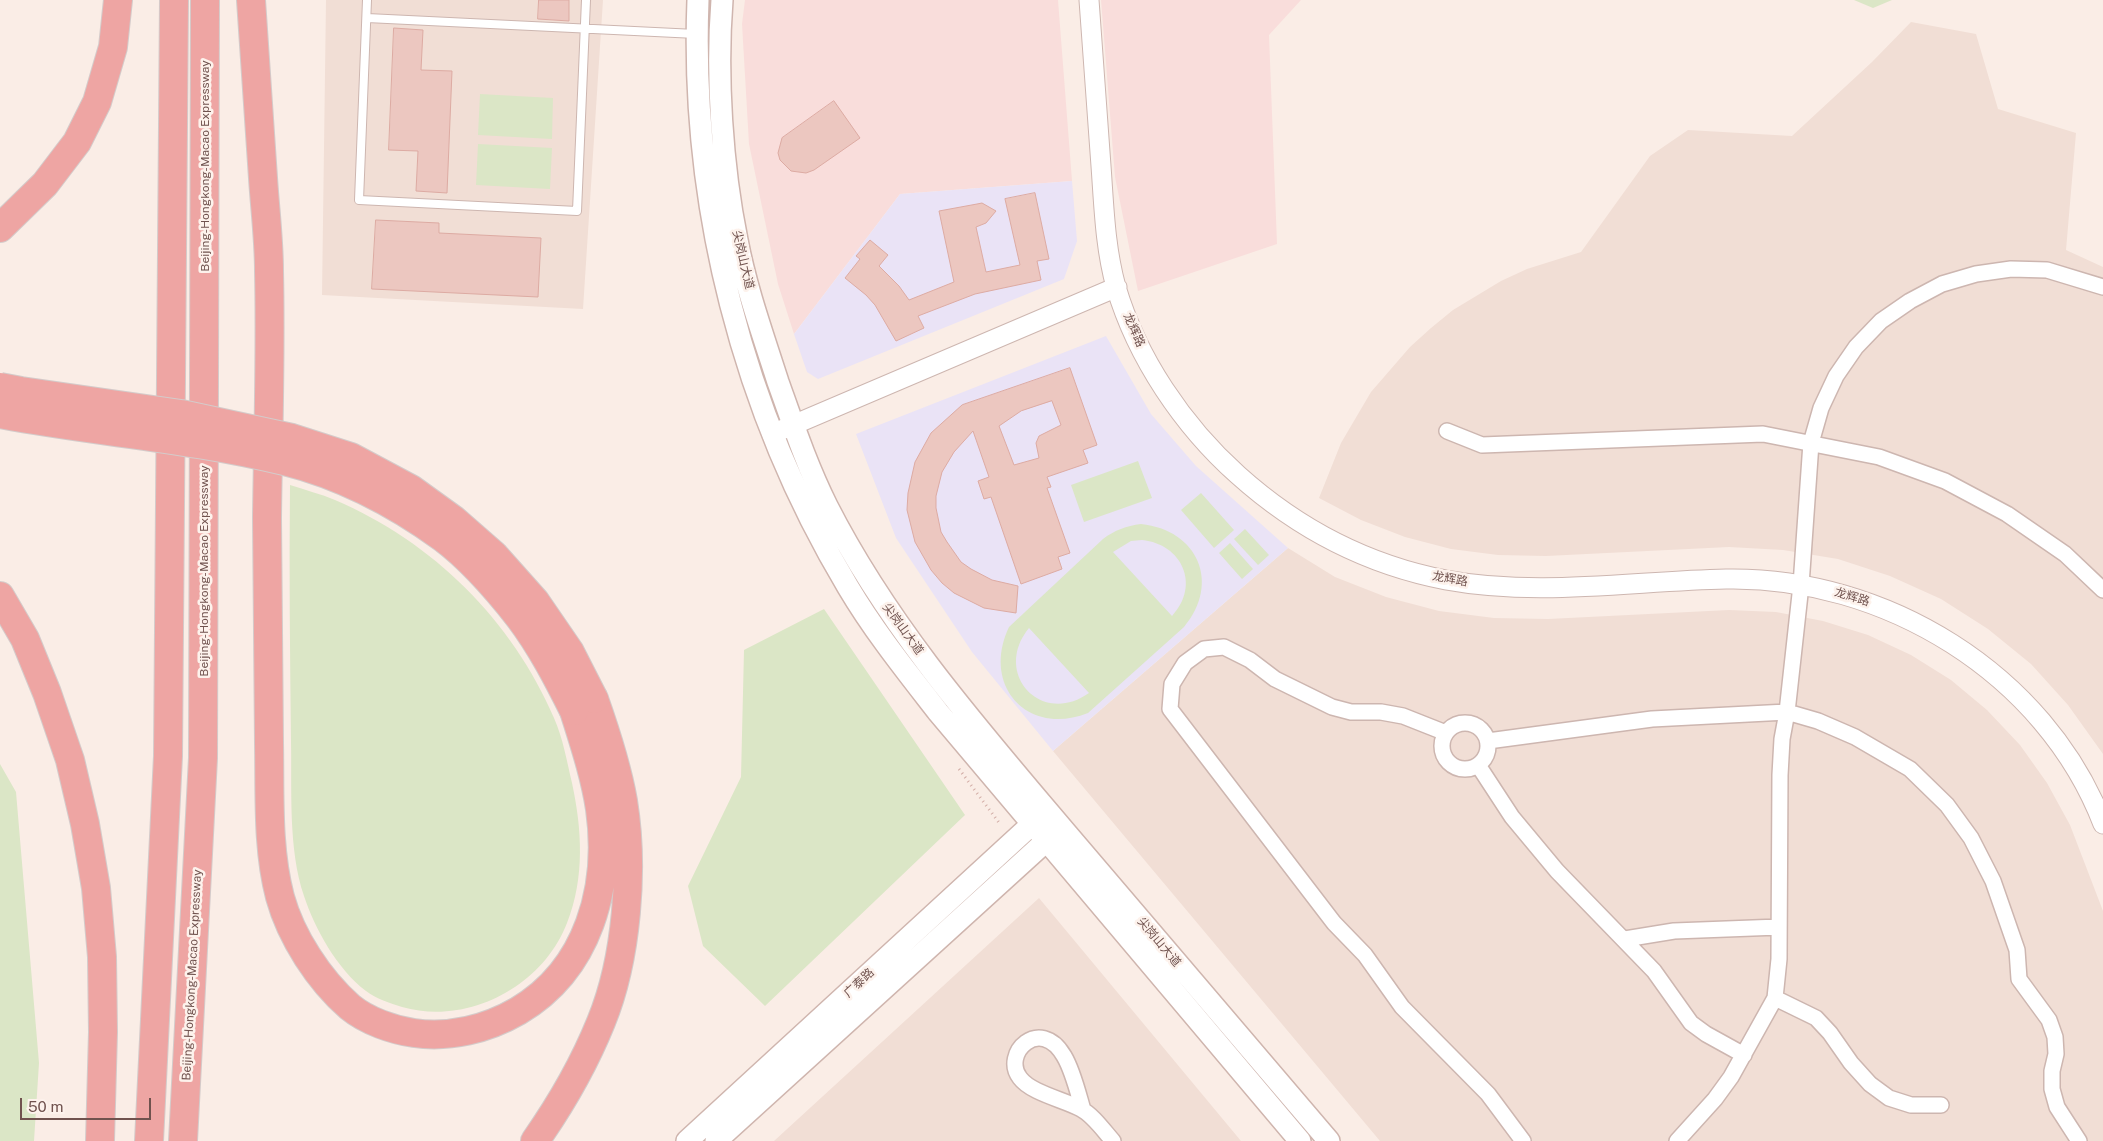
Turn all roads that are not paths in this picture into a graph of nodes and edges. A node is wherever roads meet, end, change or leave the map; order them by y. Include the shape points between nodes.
1 (118, 0) edge
2 (174, 0) edge
3 (205, 0) edge
4 (251, 0) edge
5 (368, 0) edge
6 (586, 0) edge
7 (698, 0) edge
8 (722, 0) edge
9 (1089, 0) edge
10 (367, 18) junction
11 (585, 28) junction
12 (696, 34) junction
13 (0, 228) edge
14 (1116, 287) junction
15 (2103, 287) edge
16 (0, 387) edge
17 (0, 414) edge
18 (793, 425) junction
19 (1447, 431) dead end
20 (772, 434) junction
21 (1811, 443) junction
22 (1801, 585) junction
23 (2103, 590) edge
24 (0, 596) edge
25 (584, 705) junction
26 (1787, 712) junction
27 (1446, 733) junction
28 (1488, 742) junction
29 (1478, 765) junction
30 (1047, 811) junction
31 (2103, 824) edge
32 (1031, 825) junction
33 (1062, 827) junction
34 (1046, 841) junction
35 (1779, 927) junction
36 (1625, 939) junction
37 (1775, 998) junction
38 (1744, 1055) junction
39 (1940, 1105) dead end
40 (1083, 1110) junction
41 (100, 1141) edge
42 (149, 1141) edge
43 (183, 1141) edge
44 (535, 1141) edge
45 (687, 1141) edge
46 (716, 1141) edge
47 (1113, 1141) edge
48 (1300, 1141) edge
49 (1329, 1141) edge
50 (1523, 1141) edge
51 (1677, 1141) edge
52 (2079, 1141) edge

1 - 13 highway via 110,56 96,102 77,142 45,184
2 - 42 highway via 168,756
3 - 43 highway, Beijing-Hongkong-Macao Expressway via 203,758
4 - 25 highway via 269,269 267,607 273,854 280,897 290,923 326,982 352,1009 380,1024 413,1033 446,1035 485,1026 513,1014 542,996 568,967 588,934 598,898 603,859 600,809 590,761
5 - 10 lane
6 - 11 lane
7 - 12 main road, 尖岗山大道
8 - 18 main road, 尖岗山大道 via 722,119 737,240
9 - 14 street, 龙辉路 via 1106,239
10 - 11 lane
10 - 11 lane via 359,200 547,210 576,211
11 - 12 lane
12 - 20 main road, 尖岗山大道 via 702,151 710,212 723,277
14 - 18 street
14 - 22 street, 龙辉路 via 1135,335 1159,380 1222,461 1260,495 1303,525 1348,549 1445,580 1496,587 1729,578
15 - 21 street via 2047,270 2011,269 1976,274 1942,284 1910,300 1881,321 1856,347 1836,376 1821,408
16 - 25 highway, bridge via 181,414 292,438 351,456 411,489 494,555 535,601 570,652
17 - 25 highway, bridge via 182,441 284,461 342,480 399,510 444,539 484,576 520,618 551,665
18 - 20 street
18 - 30 main road, 尖岗山大道 via 828,508 892,616
19 - 21 street via 1482,445 1762,434
20 - 32 main road, 尖岗山大道 via 808,515 848,589 933,705
21 - 22 street
21 - 23 street via 1879,457 1945,481 2007,514 2065,554
22 - 26 street
22 - 31 street, 龙辉路 via 1830,590 1879,606 1926,627 1969,655 2009,688 2044,725 2074,766
24 - 41 highway via 25,640 47,693 70,760 85,824 96,888 102,957
25 - 44 highway via 612,752 623,802 628,861 626,908 618,966 602,1021 578,1071
26 - 28 street via 1652,719
26 - 35 street via 1780,775
26 - 52 street via 1818,720 1855,737 1910,769 1947,805 1971,838 1993,881 2017,950 2019,979 2049,1020 2055,1036 2052,1089 2057,1107
27 - 28 street via 1454,726 1466,723 1479,728
27 - 29 street via 1442,743 1448,761 1463,769
27 - 50 street via 1403,716 1351,712 1332,707 1275,680 1250,660 1224,647 1204,649 1185,663 1172,684 1170,709 1334,922 1365,955 1402,1007 1488,1094
28 - 29 street via 1488,750
29 - 36 street via 1512,817 1557,871
30 - 32 main road, 广泰路
30 - 33 main road, 尖岗山大道
32 - 34 main road, 尖岗山大道
32 - 45 main road, 广泰路
33 - 34 main road, 广泰路
33 - 49 main road, 尖岗山大道
34 - 46 main road, 广泰路
34 - 48 main road, 尖岗山大道
35 - 36 street via 1674,931
35 - 37 street
36 - 38 street via 1654,970 1691,1023
37 - 38 street
37 - 39 street via 1816,1018 1870,1084 1889,1098 1911,1105
38 - 51 street via 1715,1099
40 - 40 street via 1065,1056 1056,1045 1041,1036 1031,1038 1021,1046 1016,1058 1020,1078 1030,1087
40 - 47 street

